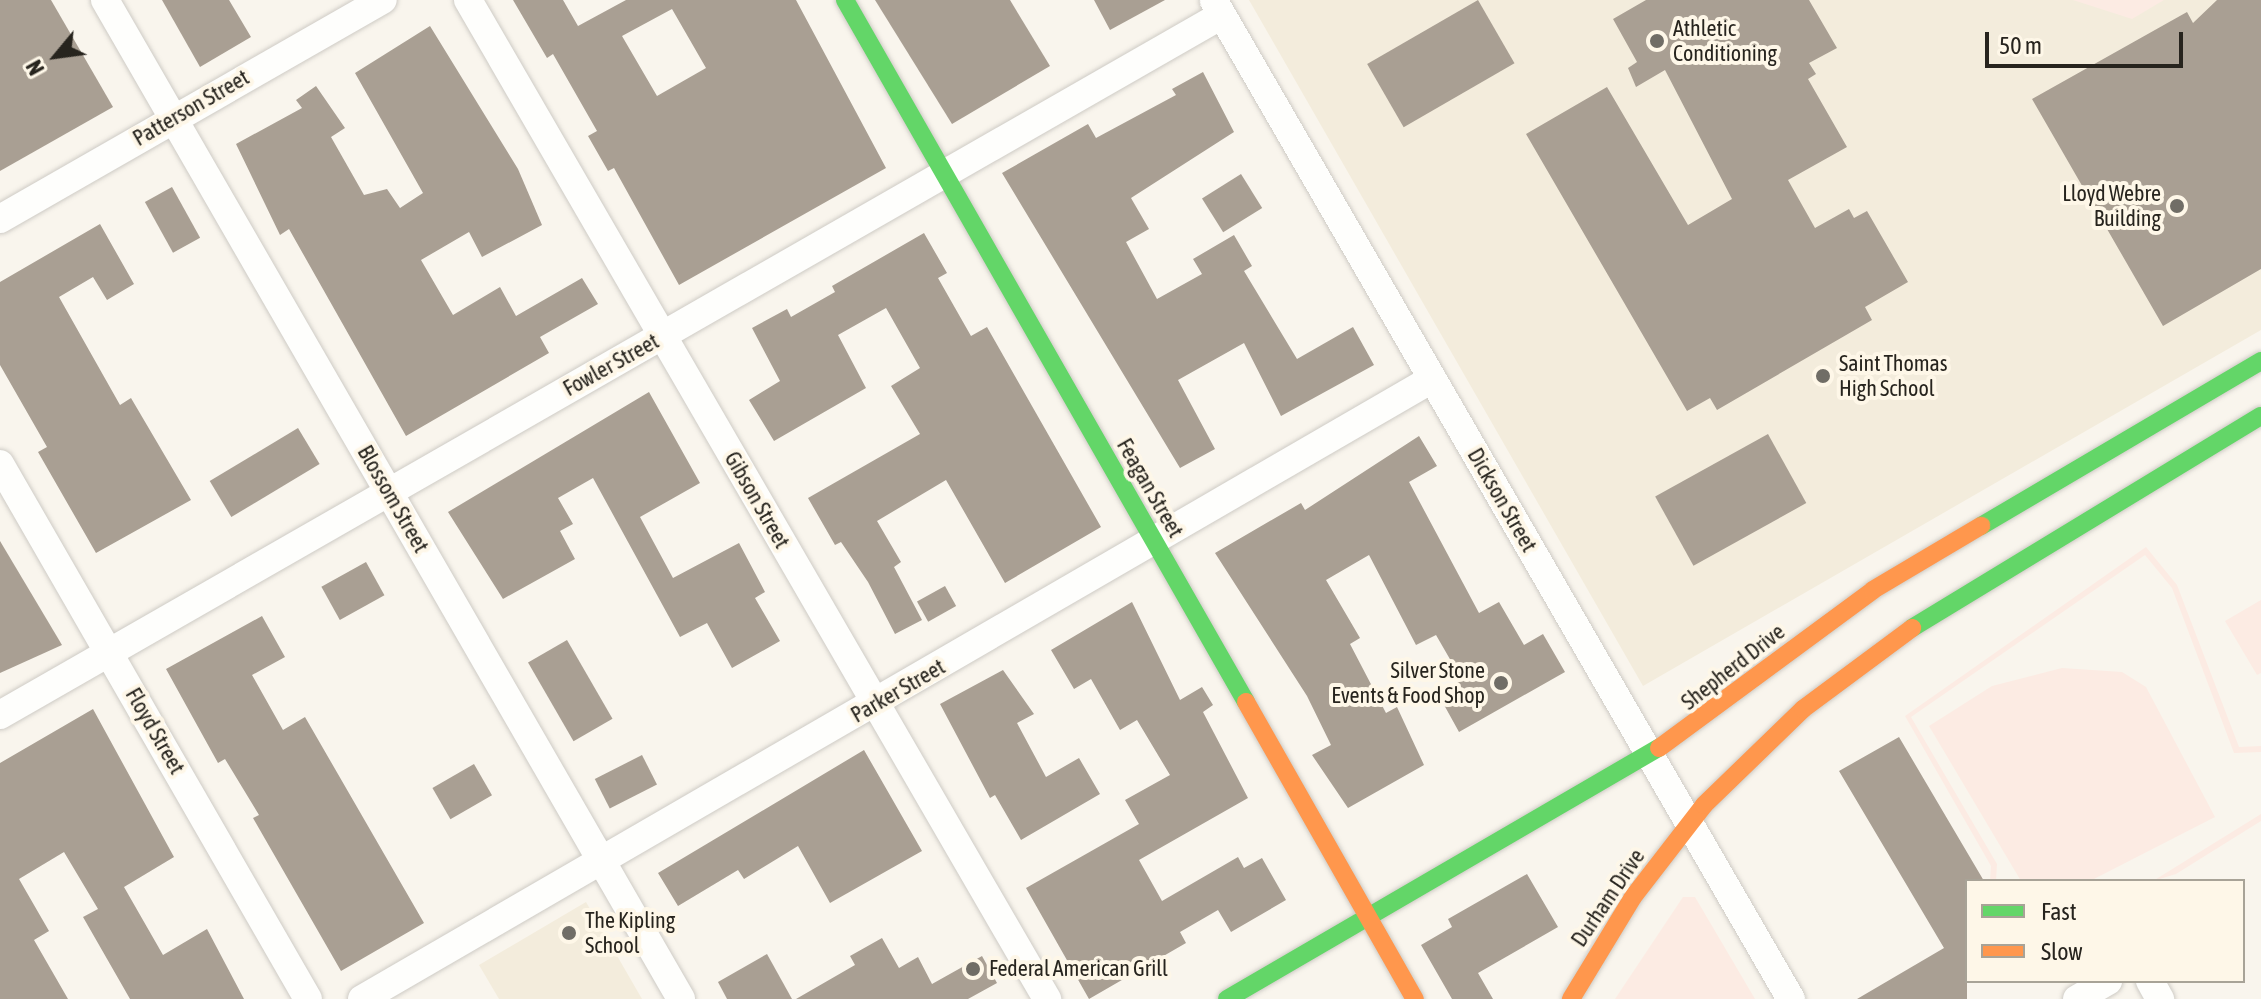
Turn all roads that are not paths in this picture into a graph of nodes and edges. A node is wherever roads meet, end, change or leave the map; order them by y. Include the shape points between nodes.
1 (105, 0) edge
2 (383, 0) edge
3 (468, 0) edge
4 (845, 0) edge
5 (1218, 8) edge
6 (174, 118) junction
7 (942, 172) junction
8 (0, 219) edge
9 (663, 336) junction
10 (2261, 361) edge
11 (1432, 379) junction
12 (2180, 411) junction
13 (2261, 416) edge
14 (0, 464) edge
15 (2174, 469) junction
16 (388, 491) junction
17 (1153, 541) junction
18 (109, 652) junction
19 (875, 705) junction
20 (0, 715) edge
21 (1648, 756) junction
22 (1688, 827) junction
23 (601, 861) junction
24 (1368, 917) junction
25 (2105, 983) edge
26 (308, 999) edge
27 (362, 999) edge
28 (681, 999) edge
29 (1047, 999) edge
30 (1227, 999) edge
31 (1415, 999) edge
32 (1571, 999) edge
33 (1791, 999) edge
34 (2077, 999) edge

1 - 6 street, Blossom Street
2 - 6 street, Patterson Street
3 - 9 street, Gibson Street
4 - 7 main road, Feagan Street
5 - 7 street, Fowler Street
5 - 11 street, Dickson Street
6 - 8 street, Patterson Street
6 - 16 street, Blossom Street
7 - 9 street, Fowler Street
7 - 17 main road, Feagan Street
9 - 16 street, Fowler Street
9 - 19 street, Gibson Street
10 - 12 main road, Shepherd Drive
11 - 17 street, Parker Street
11 - 21 street, Dickson Street
12 - 15 main road via 2182,439
12 - 21 main road, Shepherd Drive via 1873,590 1728,703
13 - 15 main road
14 - 18 street, Floyd Street
15 - 22 main road via 1895,639 1803,709 1725,781
16 - 18 street, Fowler Street
16 - 23 street, Blossom Street
17 - 19 street, Parker Street
17 - 24 main road, Feagan Street
18 - 20 street, Fowler Street
18 - 26 street, Floyd Street
19 - 23 street, Parker Street
19 - 29 street, Gibson Street
21 - 22 street, Dickson Street
21 - 24 main road, Shepherd Drive
22 - 32 main road, Durham Drive via 1633,897
22 - 33 street, Dickson Street
23 - 27 street, Parker Street
23 - 28 street, Blossom Street
24 - 30 main road, Shepherd Drive
24 - 31 main road, Feagan Street
25 - 34 street

